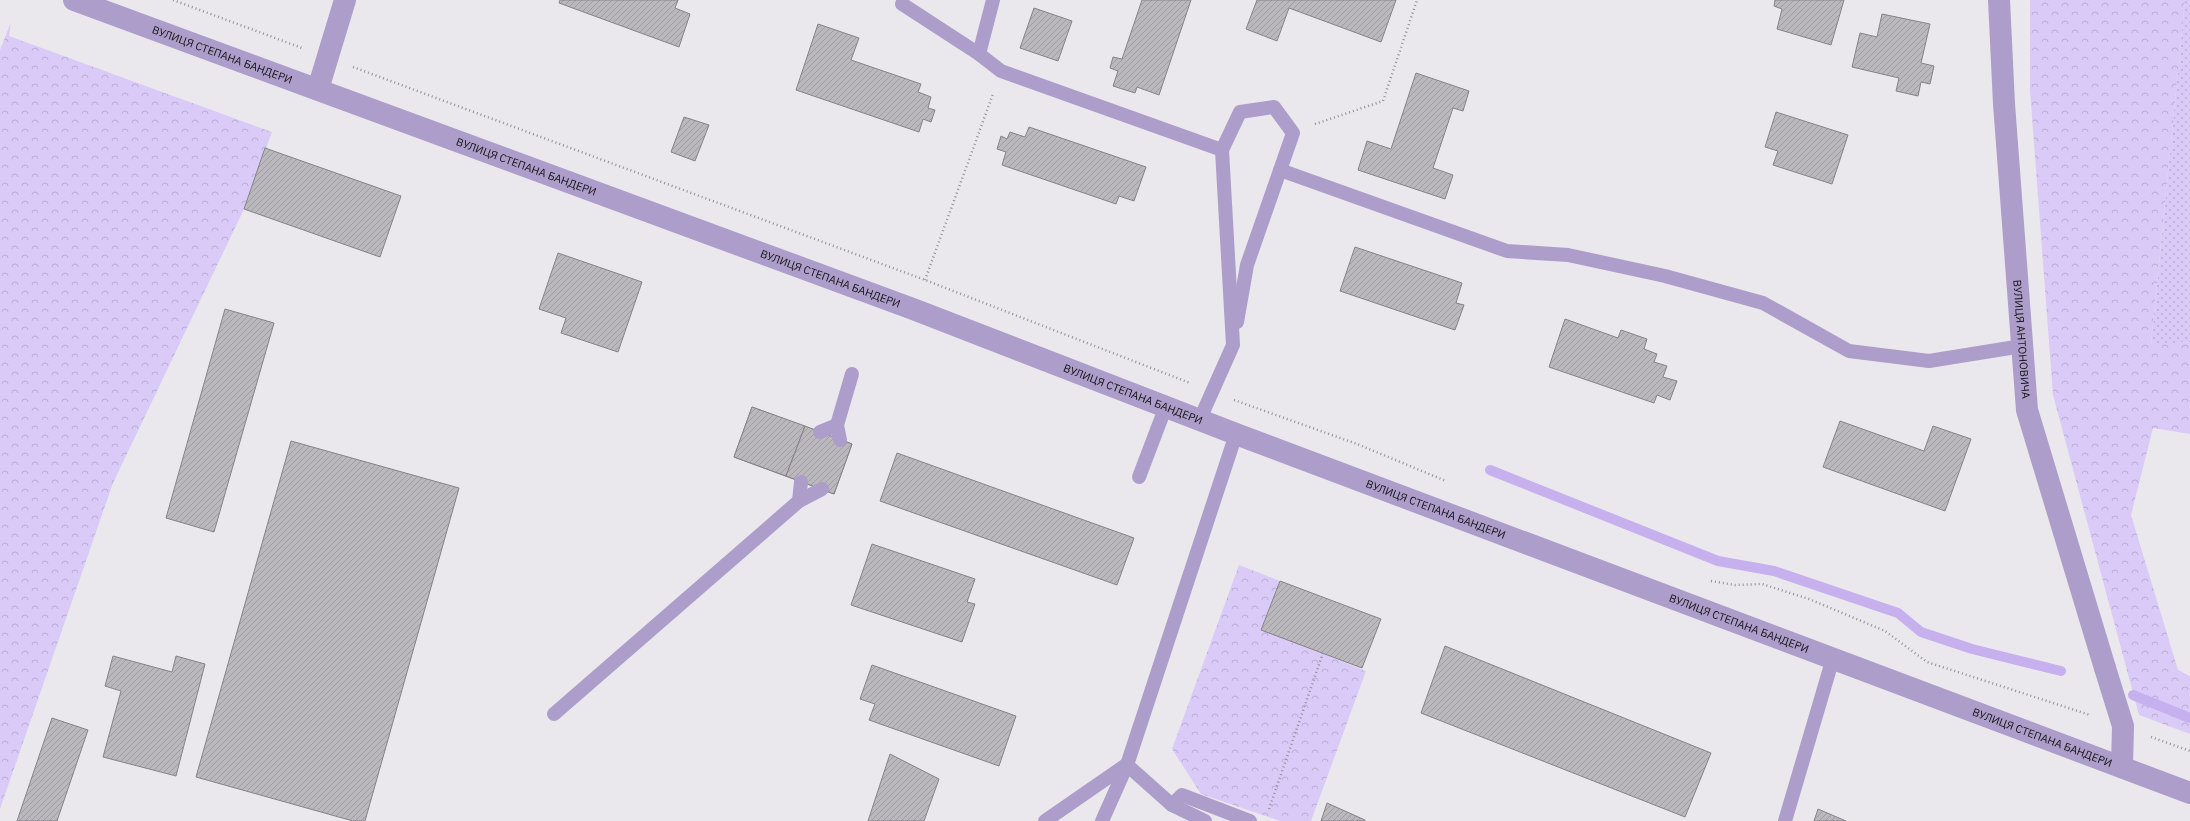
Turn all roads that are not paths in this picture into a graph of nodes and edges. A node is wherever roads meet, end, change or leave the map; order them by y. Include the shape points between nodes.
1 (74, 0) edge
2 (345, 0) edge
3 (993, 0) edge
4 (1995, 1) edge
5 (902, 4) dead end
6 (979, 54) junction
7 (318, 89) junction
8 (1222, 150) junction
9 (1280, 170) junction
10 (1233, 344) junction
11 (2022, 346) junction
12 (852, 374) dead end
13 (1166, 406) junction
14 (1200, 419) junction
15 (837, 425) junction
16 (820, 432) dead end
17 (1236, 434) junction
18 (840, 440) dead end
19 (1139, 477) dead end
20 (801, 482) dead end
21 (822, 490) dead end
22 (799, 501) junction
23 (1833, 658) junction
24 (554, 714) dead end
25 (1127, 764) junction
26 (2122, 766) junction
27 (2190, 793) edge
28 (1172, 805) junction
29 (1045, 821) edge
30 (1102, 821) edge
31 (1205, 821) edge
32 (1250, 821) edge
33 (1785, 821) edge

1 - 7 street, ВУЛИЦЯ СТЕПАНА БАНДЕРИ
2 - 7 street
3 - 6 lane
4 - 11 street, ВУЛИЦЯ АНТОНОВИЧА
5 - 6 lane
6 - 8 lane via 1001,70
7 - 13 street, ВУЛИЦЯ СТЕПАНА БАНДЕРИ via 913,309
8 - 9 lane via 1240,112 1274,107 1293,133
8 - 10 lane
9 - 10 lane via 1248,265
9 - 11 lane via 1507,250 1568,255 1665,276 1763,303 1849,351 1929,361
10 - 14 lane
11 - 26 street, ВУЛИЦЯ АНТОНОВИЧА via 2027,410 2123,726
12 - 15 lane
13 - 14 street, ВУЛИЦЯ СТЕПАНА БАНДЕРИ
13 - 19 lane
14 - 17 street, ВУЛИЦЯ СТЕПАНА БАНДЕРИ
15 - 16 lane
15 - 18 lane
17 - 23 street, ВУЛИЦЯ СТЕПАНА БАНДЕРИ
17 - 25 lane
20 - 22 lane
21 - 22 lane
22 - 24 lane
23 - 26 street, ВУЛИЦЯ СТЕПАНА БАНДЕРИ
23 - 33 lane
25 - 28 lane
25 - 29 lane
25 - 30 lane
26 - 27 street, ВУЛИЦЯ СТЕПАНА БАНДЕРИ
28 - 31 lane
28 - 32 lane via 1182,795

